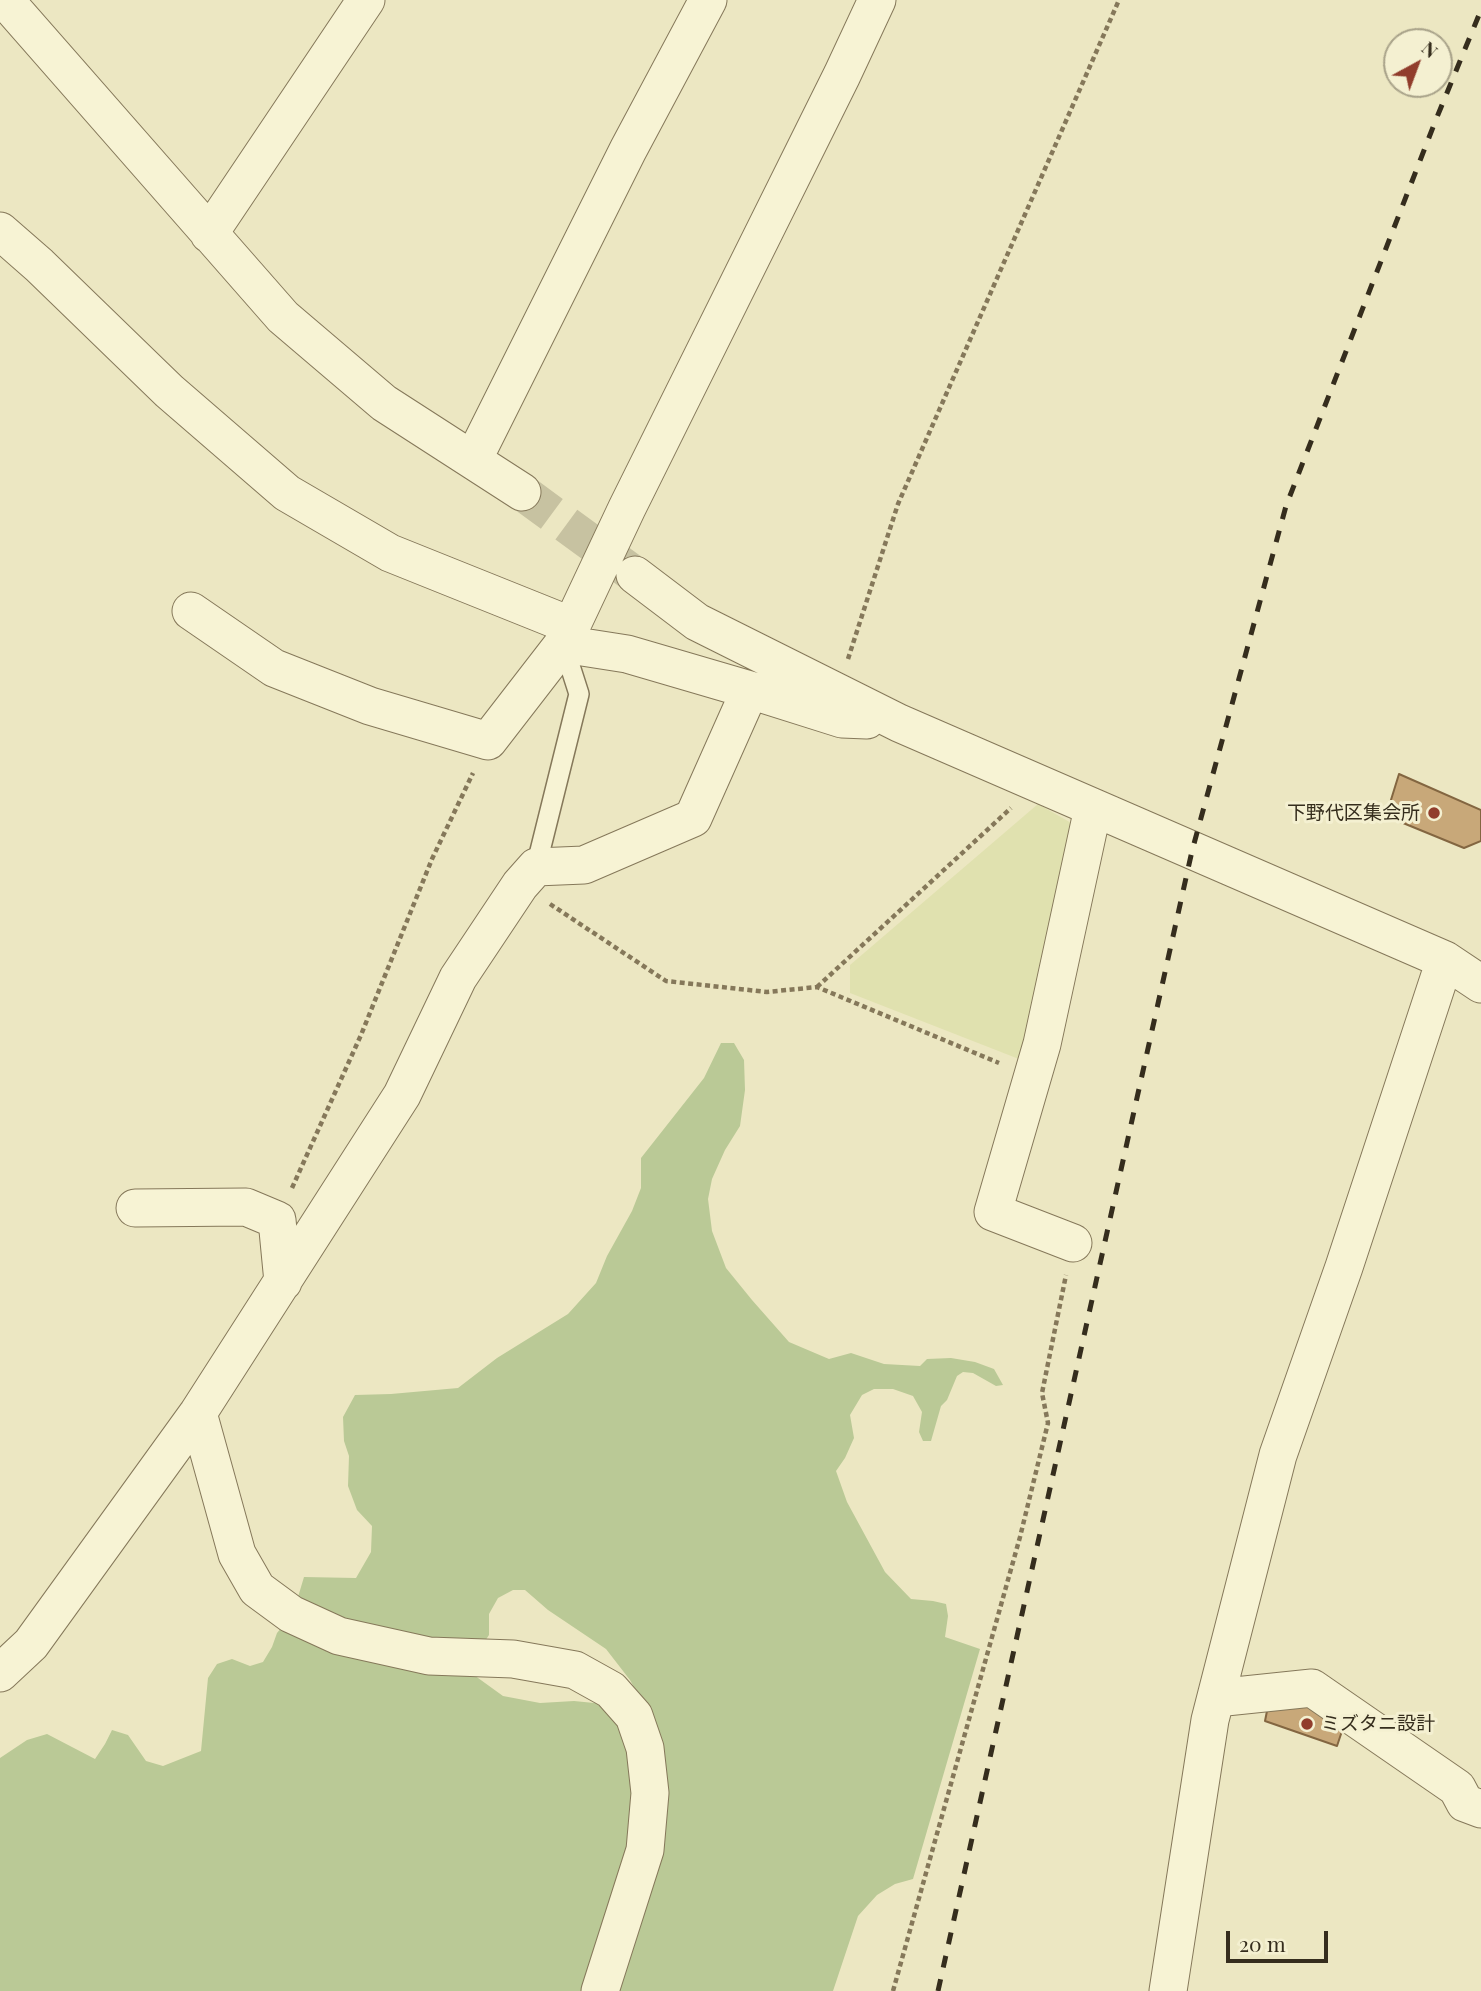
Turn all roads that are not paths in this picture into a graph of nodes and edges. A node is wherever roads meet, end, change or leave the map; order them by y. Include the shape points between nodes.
1 (5, 0) edge
2 (366, 0) edge
3 (708, 0) edge
4 (877, 0) edge
5 (0, 231) edge
6 (209, 234) junction
7 (473, 460) junction
8 (522, 492) tunnel mouth
9 (635, 575) tunnel mouth
10 (191, 611) dead end
11 (567, 635) junction
12 (750, 690) junction
13 (899, 723) junction
14 (1093, 808) junction
15 (528, 876) junction
16 (1481, 951) edge
17 (1445, 960) junction
18 (1481, 984) edge
19 (135, 1208) dead end
20 (1073, 1244) road end
21 (283, 1282) junction
22 (198, 1413) junction
23 (0, 1673) edge
24 (1216, 1698) junction
25 (1481, 1809) edge
26 (600, 1991) edge
27 (1168, 1991) edge

1 - 6 street
2 - 6 street
3 - 7 street
4 - 11 street
5 - 11 street via 169,391 287,493 390,553
6 - 7 street via 283,317 384,404
7 - 8 street
9 - 13 street via 697,622
10 - 11 street via 274,668 370,706 488,741
11 - 12 street
11 - 15 lane via 579,694
12 - 13 street via 842,719
12 - 15 street via 693,818 584,864
13 - 14 street
14 - 17 street
14 - 20 street via 1042,1044 993,1212
15 - 21 street via 458,978 402,1095
16 - 17 street via 1478,960
17 - 18 street
17 - 24 street via 1278,1455
19 - 21 street via 246,1207 277,1220
21 - 22 street
22 - 23 street via 31,1644
22 - 26 street via 237,1554 257,1589 291,1614 339,1636 429,1656 513,1659 575,1670 611,1690 634,1716 645,1748 650,1793 645,1850
24 - 25 street via 1312,1688 1457,1788 1465,1803
24 - 27 street

